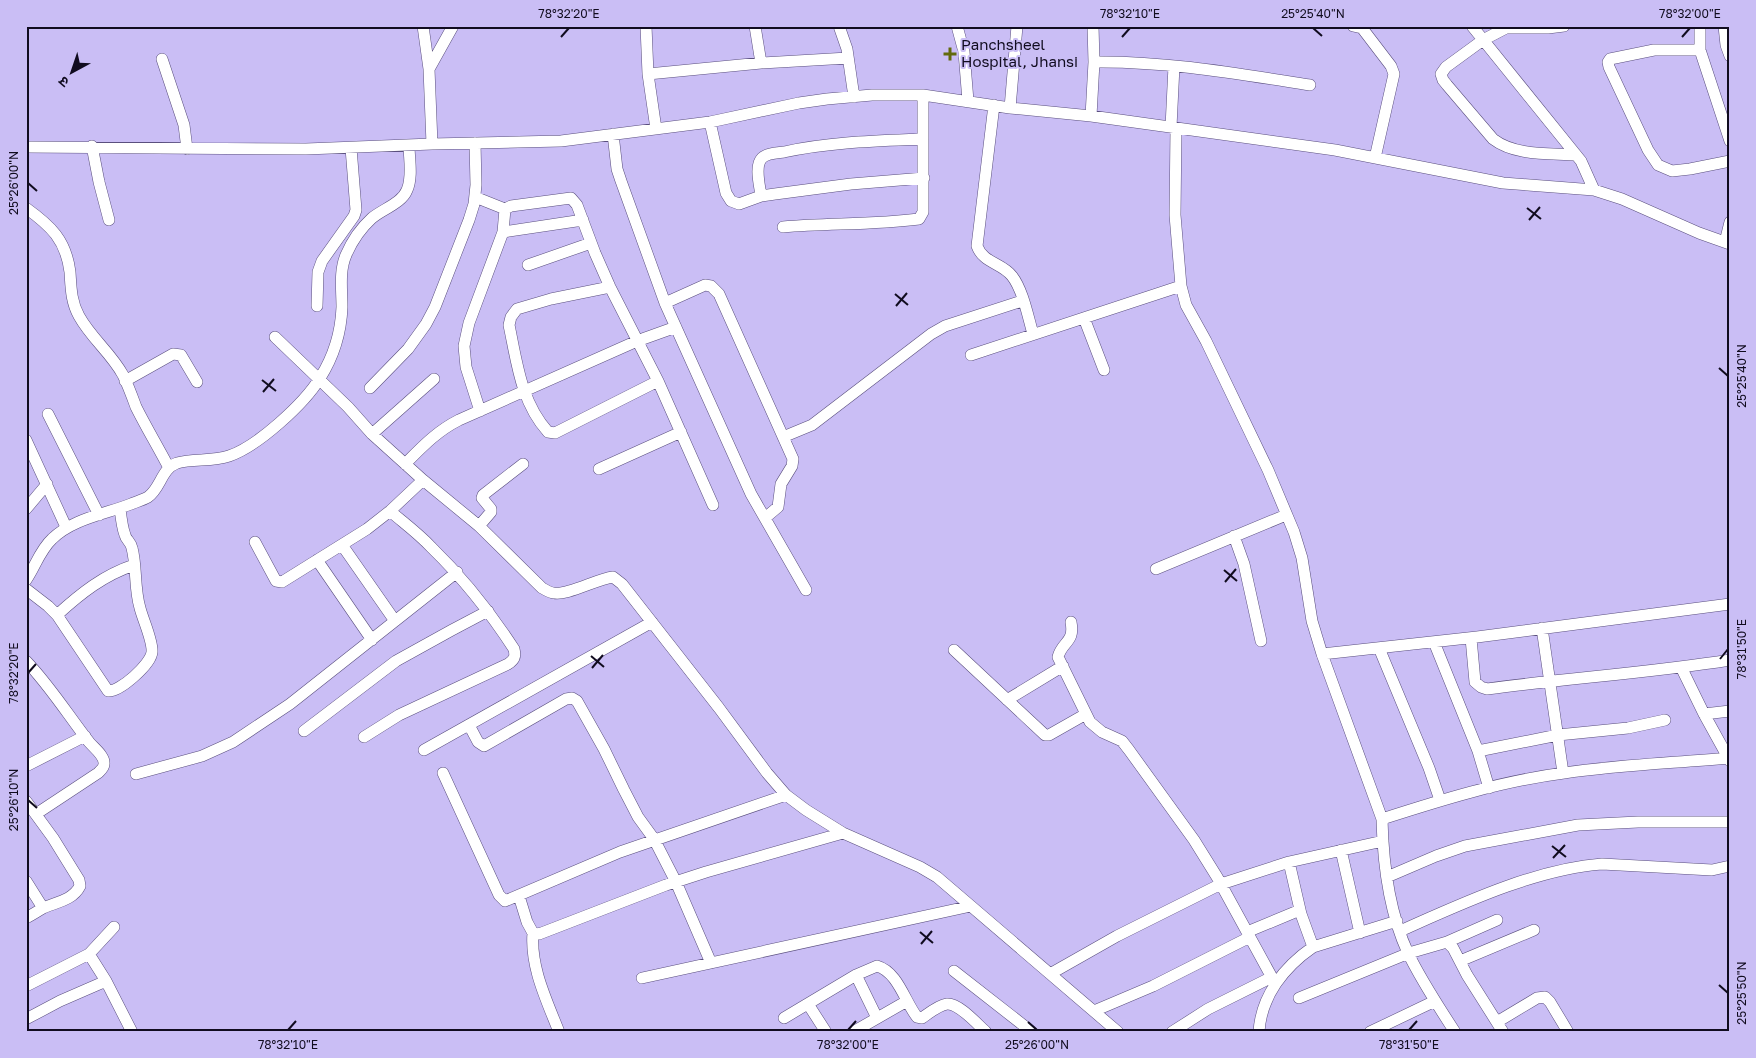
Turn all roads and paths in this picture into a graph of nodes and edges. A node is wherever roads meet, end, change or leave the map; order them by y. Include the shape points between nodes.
1 (423, 26) edge
2 (453, 26) edge
3 (646, 26) edge
4 (755, 26) edge
5 (839, 26) edge
6 (957, 26) edge
7 (1017, 26) edge
8 (1093, 26) edge
9 (1353, 26) edge
10 (1472, 26) edge
11 (1564, 26) edge
12 (1700, 26) edge
13 (1724, 26) edge
14 (1483, 40) junction
15 (1700, 50) junction
16 (1730, 56) edge
17 (848, 58) junction
18 (162, 59) dead end
19 (1094, 62) junction
20 (761, 63) junction
21 (1174, 66) junction
22 (429, 69) junction
23 (648, 74) junction
24 (1310, 86) dead end
25 (923, 95) junction
26 (854, 97) junction
27 (968, 101) junction
28 (994, 105) junction
29 (1010, 108) junction
30 (1091, 116) junction
31 (710, 122) junction
32 (1173, 128) junction
33 (656, 129) junction
34 (613, 134) junction
35 (923, 139) junction
36 (1730, 141) edge
37 (475, 143) junction
38 (432, 144) junction
39 (409, 145) junction
40 (92, 146) junction
41 (26, 147) edge
42 (351, 148) junction
43 (187, 149) junction
44 (1576, 155) junction
45 (1375, 158) junction
46 (1730, 161) edge
47 (924, 178) junction
48 (1594, 190) junction
49 (762, 196) junction
50 (475, 197) junction
51 (26, 208) edge
52 (504, 209) junction
53 (109, 220) dead end
54 (583, 220) junction
55 (1730, 222) edge
56 (783, 227) dead end
57 (503, 232) junction
58 (591, 243) junction
59 (1728, 243) edge
60 (528, 265) dead end
61 (1181, 286) junction
62 (610, 288) junction
63 (1022, 301) junction
64 (665, 303) junction
65 (317, 306) dead end
66 (1084, 318) junction
67 (676, 327) junction
68 (1033, 334) junction
69 (275, 337) dead end
70 (637, 341) junction
71 (971, 355) dead end
72 (1104, 370) dead end
73 (434, 378) dead end
74 (320, 379) junction
75 (126, 381) junction
76 (658, 381) junction
77 (197, 382) dead end
78 (370, 388) dead end
79 (524, 391) junction
80 (480, 411) junction
81 (48, 414) dead end
82 (681, 432) junction
83 (372, 434) junction
84 (783, 437) junction
85 (26, 440) edge
86 (405, 464) junction
87 (523, 464) dead end
88 (169, 468) junction
89 (599, 469) dead end
90 (423, 480) junction
91 (47, 484) junction
92 (714, 505) dead end
93 (120, 508) junction
94 (26, 509) edge
95 (390, 511) junction
96 (99, 515) junction
97 (1286, 515) junction
98 (765, 518) junction
99 (479, 526) junction
100 (66, 527) junction
101 (1234, 536) junction
102 (255, 542) dead end
103 (342, 544) junction
104 (317, 560) junction
105 (134, 565) junction
106 (1156, 569) dead end
107 (457, 572) junction
108 (26, 580) edge
109 (26, 589) edge
110 (806, 590) dead end
111 (1730, 604) edge
112 (488, 611) junction
113 (58, 615) junction
114 (395, 621) junction
115 (652, 622) junction
116 (1072, 622) dead end
117 (1542, 628) junction
118 (1471, 638) junction
119 (372, 640) junction
120 (1261, 641) dead end
121 (1434, 642) junction
122 (1378, 648) junction
123 (954, 650) dead end
124 (1322, 654) junction
125 (1730, 660) edge
126 (26, 661) edge
127 (1063, 666) junction
128 (1681, 668) junction
129 (1550, 681) junction
130 (1007, 700) junction
131 (1730, 711) edge
132 (1086, 714) junction
133 (1704, 714) junction
134 (1666, 720) dead end
135 (469, 725) junction
136 (304, 731) dead end
137 (1558, 735) junction
138 (84, 736) junction
139 (364, 737) dead end
140 (424, 750) dead end
141 (1478, 751) junction
142 (1729, 759) edge
143 (26, 766) edge
144 (443, 773) dead end
145 (1563, 773) junction
146 (136, 774) dead end
147 (1489, 788) junction
148 (786, 795) junction
149 (1440, 800) junction
150 (26, 801) edge
151 (36, 814) junction
152 (1382, 819) junction
153 (1730, 822) edge
154 (843, 833) junction
155 (654, 839) junction
156 (1382, 841) junction
157 (1341, 850) junction
158 (1289, 862) junction
159 (1730, 866) edge
160 (1387, 877) junction
161 (26, 881) edge
162 (676, 882) junction
163 (1221, 884) junction
164 (519, 896) junction
165 (971, 906) junction
166 (43, 908) junction
167 (1300, 910) junction
168 (26, 918) edge
169 (1497, 920) dead end
170 (1398, 926) junction
171 (114, 927) dead end
172 (1534, 930) dead end
173 (533, 933) junction
174 (1360, 933) junction
175 (1248, 935) junction
176 (1448, 942) junction
177 (1313, 947) junction
178 (89, 954) junction
179 (1409, 954) junction
180 (1460, 961) junction
181 (711, 963) junction
182 (954, 971) dead end
183 (1050, 974) junction
184 (856, 975) junction
185 (642, 978) dead end
186 (1274, 980) junction
187 (106, 981) junction
188 (26, 986) edge
189 (1299, 998) dead end
190 (907, 1001) junction
191 (1435, 1001) junction
192 (808, 1004) junction
193 (1094, 1011) junction
194 (784, 1018) dead end
195 (877, 1018) junction
196 (26, 1019) edge
197 (1500, 1027) edge
198 (1176, 1031) edge
199 (132, 1032) edge
200 (559, 1032) edge
201 (826, 1032) edge
202 (853, 1032) edge
203 (986, 1032) edge
204 (1032, 1032) edge
205 (1118, 1032) edge
206 (1259, 1032) edge
207 (1370, 1032) edge
208 (1455, 1032) edge
209 (1568, 1032) edge

1 - 22 street
2 - 22 street
3 - 23 street
4 - 20 street
5 - 17 street
6 - 27 street via 964,52
7 - 29 street
8 - 19 street
9 - 45 street via 1362,28 1394,74
10 - 14 street
11 - 14 street via 1506,28
12 - 15 street
13 - 16 street
14 - 44 street
14 - 44 street via 1443,70 1442,77 1447,85 1502,145 1525,151
15 - 36 street
15 - 46 street via 1654,50 1610,59 1608,66 1658,165 1672,171
17 - 20 street
17 - 26 street
18 - 43 street via 184,125
19 - 21 street
19 - 30 street
20 - 23 street
21 - 24 street
21 - 32 street
22 - 38 street
23 - 33 street
25 - 26 street
25 - 27 street
25 - 35 street
26 - 31 street via 799,103
27 - 28 street
28 - 29 street
28 - 63 street via 977,246 982,256 1011,274
29 - 30 street
30 - 32 street
31 - 33 street
31 - 49 street via 728,199 739,204
32 - 45 street
32 - 61 street
33 - 34 street
34 - 37 street via 561,141
34 - 64 street via 617,169
35 - 47 street
35 - 49 street via 844,143 765,156 758,168
37 - 38 street
37 - 50 street
38 - 39 street
39 - 42 street
39 - 74 street via 407,190 372,218 352,242 345,258 340,329 334,352
40 - 41 street
40 - 43 street
40 - 53 street
42 - 43 street
42 - 65 street via 356,210 322,261 318,272
44 - 48 street
45 - 48 street via 1503,183
47 - 49 street
47 - 56 street via 923,212 919,219
48 - 59 street
50 - 52 street
50 - 78 street via 470,220 426,324 408,349
51 - 75 street via 54,230 61,240 70,270 71,295 78,314
52 - 54 street via 568,198 577,204
52 - 57 street
54 - 57 street
54 - 58 street
55 - 59 street
57 - 80 street via 469,323 464,346 466,367
58 - 60 street
58 - 62 street
61 - 66 street
61 - 97 street via 1186,305 1268,470
62 - 70 street
62 - 79 street via 517,309 509,325
63 - 68 street
63 - 84 street via 945,326 812,425
64 - 67 street
64 - 84 street via 706,285 716,290
66 - 68 street
66 - 72 street
67 - 70 street
67 - 98 street via 751,494
68 - 71 street
69 - 74 street
70 - 76 street
70 - 79 street
73 - 83 street
74 - 83 street
74 - 88 street via 280,422 239,451 228,456 177,463
75 - 77 street via 178,354
75 - 88 street
76 - 79 street via 555,433 548,432 543,426
76 - 82 street
79 - 80 street
80 - 86 street via 445,427
81 - 96 street
82 - 89 street
82 - 92 street
83 - 86 street
84 - 98 street via 793,462 781,484 778,507
85 - 91 street
86 - 90 street
87 - 99 street via 483,495 492,512
88 - 93 street via 154,492
90 - 95 street
90 - 99 street
91 - 94 street
91 - 100 street
93 - 96 street
93 - 105 street via 125,535 133,549
95 - 103 street
95 - 107 street
96 - 100 street
97 - 101 street
97 - 124 street via 1298,544 1312,621
98 - 110 street
99 - 115 street via 542,588 554,594 613,577
100 - 108 street via 46,545
101 - 106 street
101 - 120 street via 1244,564
102 - 104 street via 279,582
103 - 104 street
103 - 114 street
104 - 119 street
105 - 113 street via 87,588
105 - 113 street via 137,595 152,653 144,668 116,690 108,691
107 - 112 street
107 - 114 street
109 - 113 street
111 - 117 street
112 - 136 street via 396,661
112 - 139 street via 514,650 513,660 399,715
114 - 119 street
115 - 135 street
115 - 148 street
116 - 127 street via 1071,638 1058,655
117 - 118 street
117 - 129 street
118 - 121 street
118 - 129 street via 1474,678 1481,687 1487,689
119 - 146 street via 290,704 233,742 202,756
121 - 122 street
121 - 141 street
122 - 124 street
122 - 149 street
123 - 130 street
124 - 152 street
125 - 128 street
126 - 138 street
127 - 130 street
127 - 132 street
128 - 129 street
128 - 133 street
129 - 137 street
130 - 132 street via 1042,734 1047,735
131 - 133 street
132 - 163 street via 1094,728 1122,742 1130,750
133 - 142 street
134 - 137 street via 1628,728
135 - 140 street
135 - 155 street via 478,742 484,746 566,699 577,701 638,817
137 - 141 street
137 - 145 street
138 - 143 street
138 - 151 street via 102,758 103,768
141 - 147 street
142 - 145 street
144 - 164 street via 499,895 505,901
145 - 147 street
147 - 149 street
148 - 154 street
148 - 155 street
149 - 152 street
150 - 151 street
151 - 166 street via 80,886 70,897
152 - 156 street
153 - 160 street via 1578,826 1465,846
154 - 162 street
154 - 165 street via 920,867
155 - 162 street
155 - 164 street
156 - 157 street
156 - 160 street
157 - 158 street
157 - 174 street
158 - 163 street
158 - 167 street
159 - 170 street via 1712,870 1584,865 1500,889
160 - 170 street
161 - 166 street
162 - 173 street via 539,934
162 - 181 street
163 - 175 street
163 - 183 street
164 - 173 street
165 - 181 street
165 - 183 street
166 - 168 street
167 - 175 street
167 - 177 street
169 - 176 street
170 - 174 street
170 - 179 street
171 - 178 street
172 - 180 street
173 - 200 street via 535,963
174 - 177 street
175 - 186 street
175 - 193 street via 1153,986
176 - 179 street
176 - 180 street
177 - 186 street
178 - 187 street
178 - 188 street
179 - 189 street
179 - 191 street
180 - 197 street
181 - 185 street
182 - 204 street
183 - 193 street
184 - 190 street via 872,967 882,967 894,978
184 - 192 street
184 - 195 street
186 - 198 street via 1208,1010
186 - 206 street
187 - 196 street
187 - 199 street
190 - 195 street
190 - 203 street via 922,1018 942,1006 956,1006
191 - 207 street
191 - 208 street
192 - 194 street
192 - 201 street
193 - 205 street
195 - 202 street
197 - 209 street via 1537,998 1544,997

